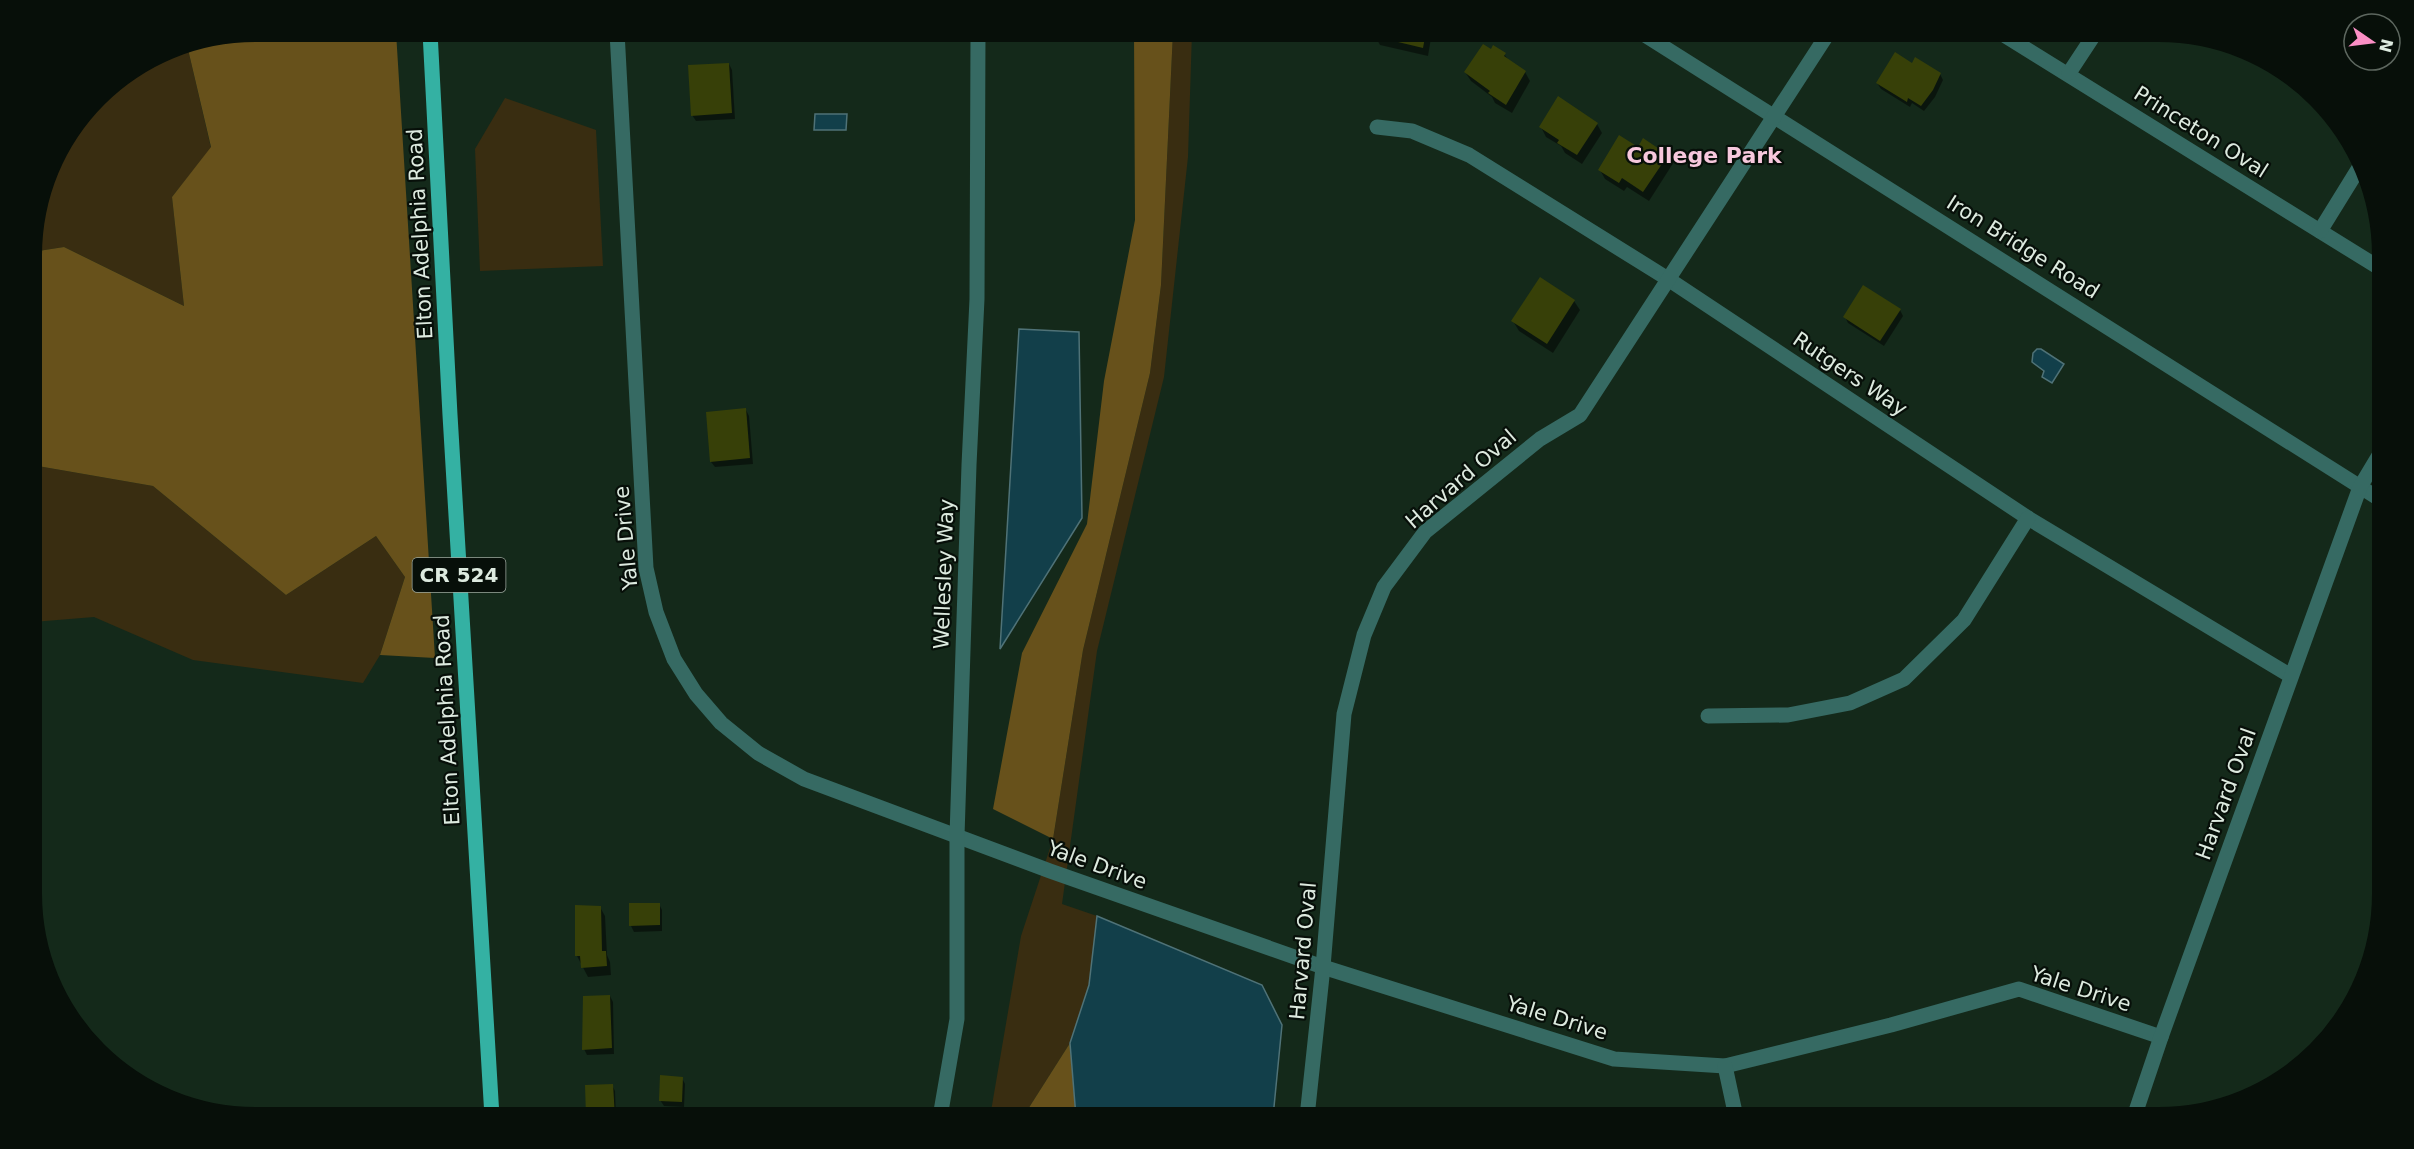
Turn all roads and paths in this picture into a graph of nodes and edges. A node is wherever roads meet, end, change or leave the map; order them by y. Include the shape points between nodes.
1 (431, 42) edge
2 (618, 42) edge
3 (978, 42) edge
4 (1656, 42) edge
5 (1822, 42) edge
6 (2016, 42) edge
7 (2090, 42) edge
8 (2069, 74) junction
9 (1774, 116) junction
10 (1377, 127) dead end
11 (2356, 173) edge
12 (2320, 231) junction
13 (2372, 263) edge
14 (1668, 279) junction
15 (2372, 467) edge
16 (2360, 487) junction
17 (2372, 494) edge
18 (2028, 518) junction
19 (2291, 676) junction
20 (1708, 716) dead end
21 (957, 836) junction
22 (1323, 967) junction
23 (2161, 1037) junction
24 (1725, 1066) junction
25 (491, 1107) edge
26 (942, 1107) edge
27 (1308, 1107) edge
28 (1734, 1107) edge
29 (2137, 1107) edge

1 - 25 main road, Elton Adelphia Road / CR 524
2 - 21 street, Yale Drive via 646,568 656,612 674,659 721,723 758,753 804,779
3 - 21 street, Wellesley Way via 977,299
4 - 9 street, Iron Bridge Road
5 - 9 street, Harvard Oval
6 - 8 street, Princeton Oval
7 - 8 street
8 - 12 street, Princeton Oval
9 - 14 street, Harvard Oval
9 - 16 street, Iron Bridge Road
10 - 14 street, Rutgers Way via 1412,132 1469,155
11 - 12 street
12 - 13 street, Princeton Oval
14 - 18 street, Rutgers Way
14 - 22 street, Harvard Oval via 1580,415 1540,439 1425,532 1384,587 1364,635 1344,714
15 - 16 street, Harvard Oval
16 - 17 street, Iron Bridge Road
16 - 19 street, Harvard Oval
18 - 19 street, Rutgers Way
18 - 20 street via 1964,620 1904,679 1850,703 1788,715
19 - 23 street, Harvard Oval
21 - 22 street, Yale Drive
21 - 26 street, Wellesley Way via 957,1019
22 - 24 street, Yale Drive via 1614,1059
22 - 27 street, Harvard Oval
23 - 24 street, Yale Drive via 2019,989
23 - 29 street, Harvard Oval
24 - 28 street

